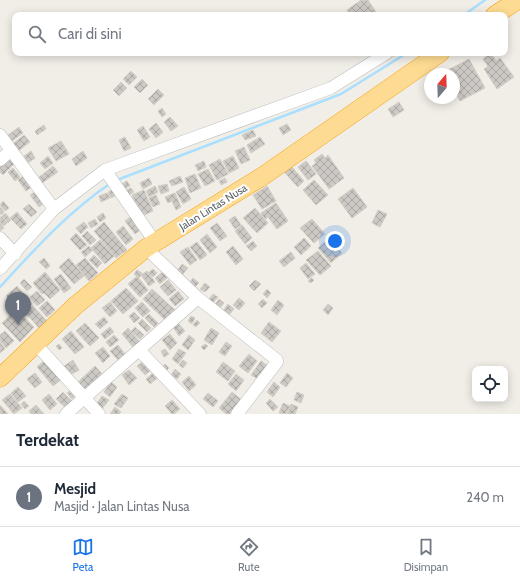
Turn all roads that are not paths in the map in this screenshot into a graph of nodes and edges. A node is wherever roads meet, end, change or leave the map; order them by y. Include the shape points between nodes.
1 (518, 0) edge
2 (500, 12) edge
3 (382, 56) edge
4 (436, 56) edge
5 (0, 135) edge
6 (11, 150) junction
7 (0, 160) edge
8 (105, 170) junction
9 (54, 209) junction
10 (0, 238) edge
11 (151, 245) junction
12 (15, 254) junction
13 (0, 269) edge
14 (198, 298) junction
15 (35, 343) junction
16 (139, 350) junction
17 (0, 378) edge
18 (85, 398) junction
19 (66, 414) edge
20 (99, 414) edge
21 (200, 414) edge
22 (237, 414) edge

1 - 2 highway
3 - 8 street via 331,88
4 - 11 highway, Jalan Lintas Nusa via 263,176
5 - 6 street
6 - 7 street
6 - 9 street
8 - 9 street
8 - 11 street
9 - 12 street
10 - 12 street
11 - 14 street
11 - 15 highway, Jalan Lintas Nusa via 75,306
12 - 13 street
14 - 16 street
14 - 22 street via 277,361
15 - 17 highway, Jalan Lintas Nusa
15 - 18 street
16 - 18 street
16 - 21 street
18 - 19 street
18 - 20 street

